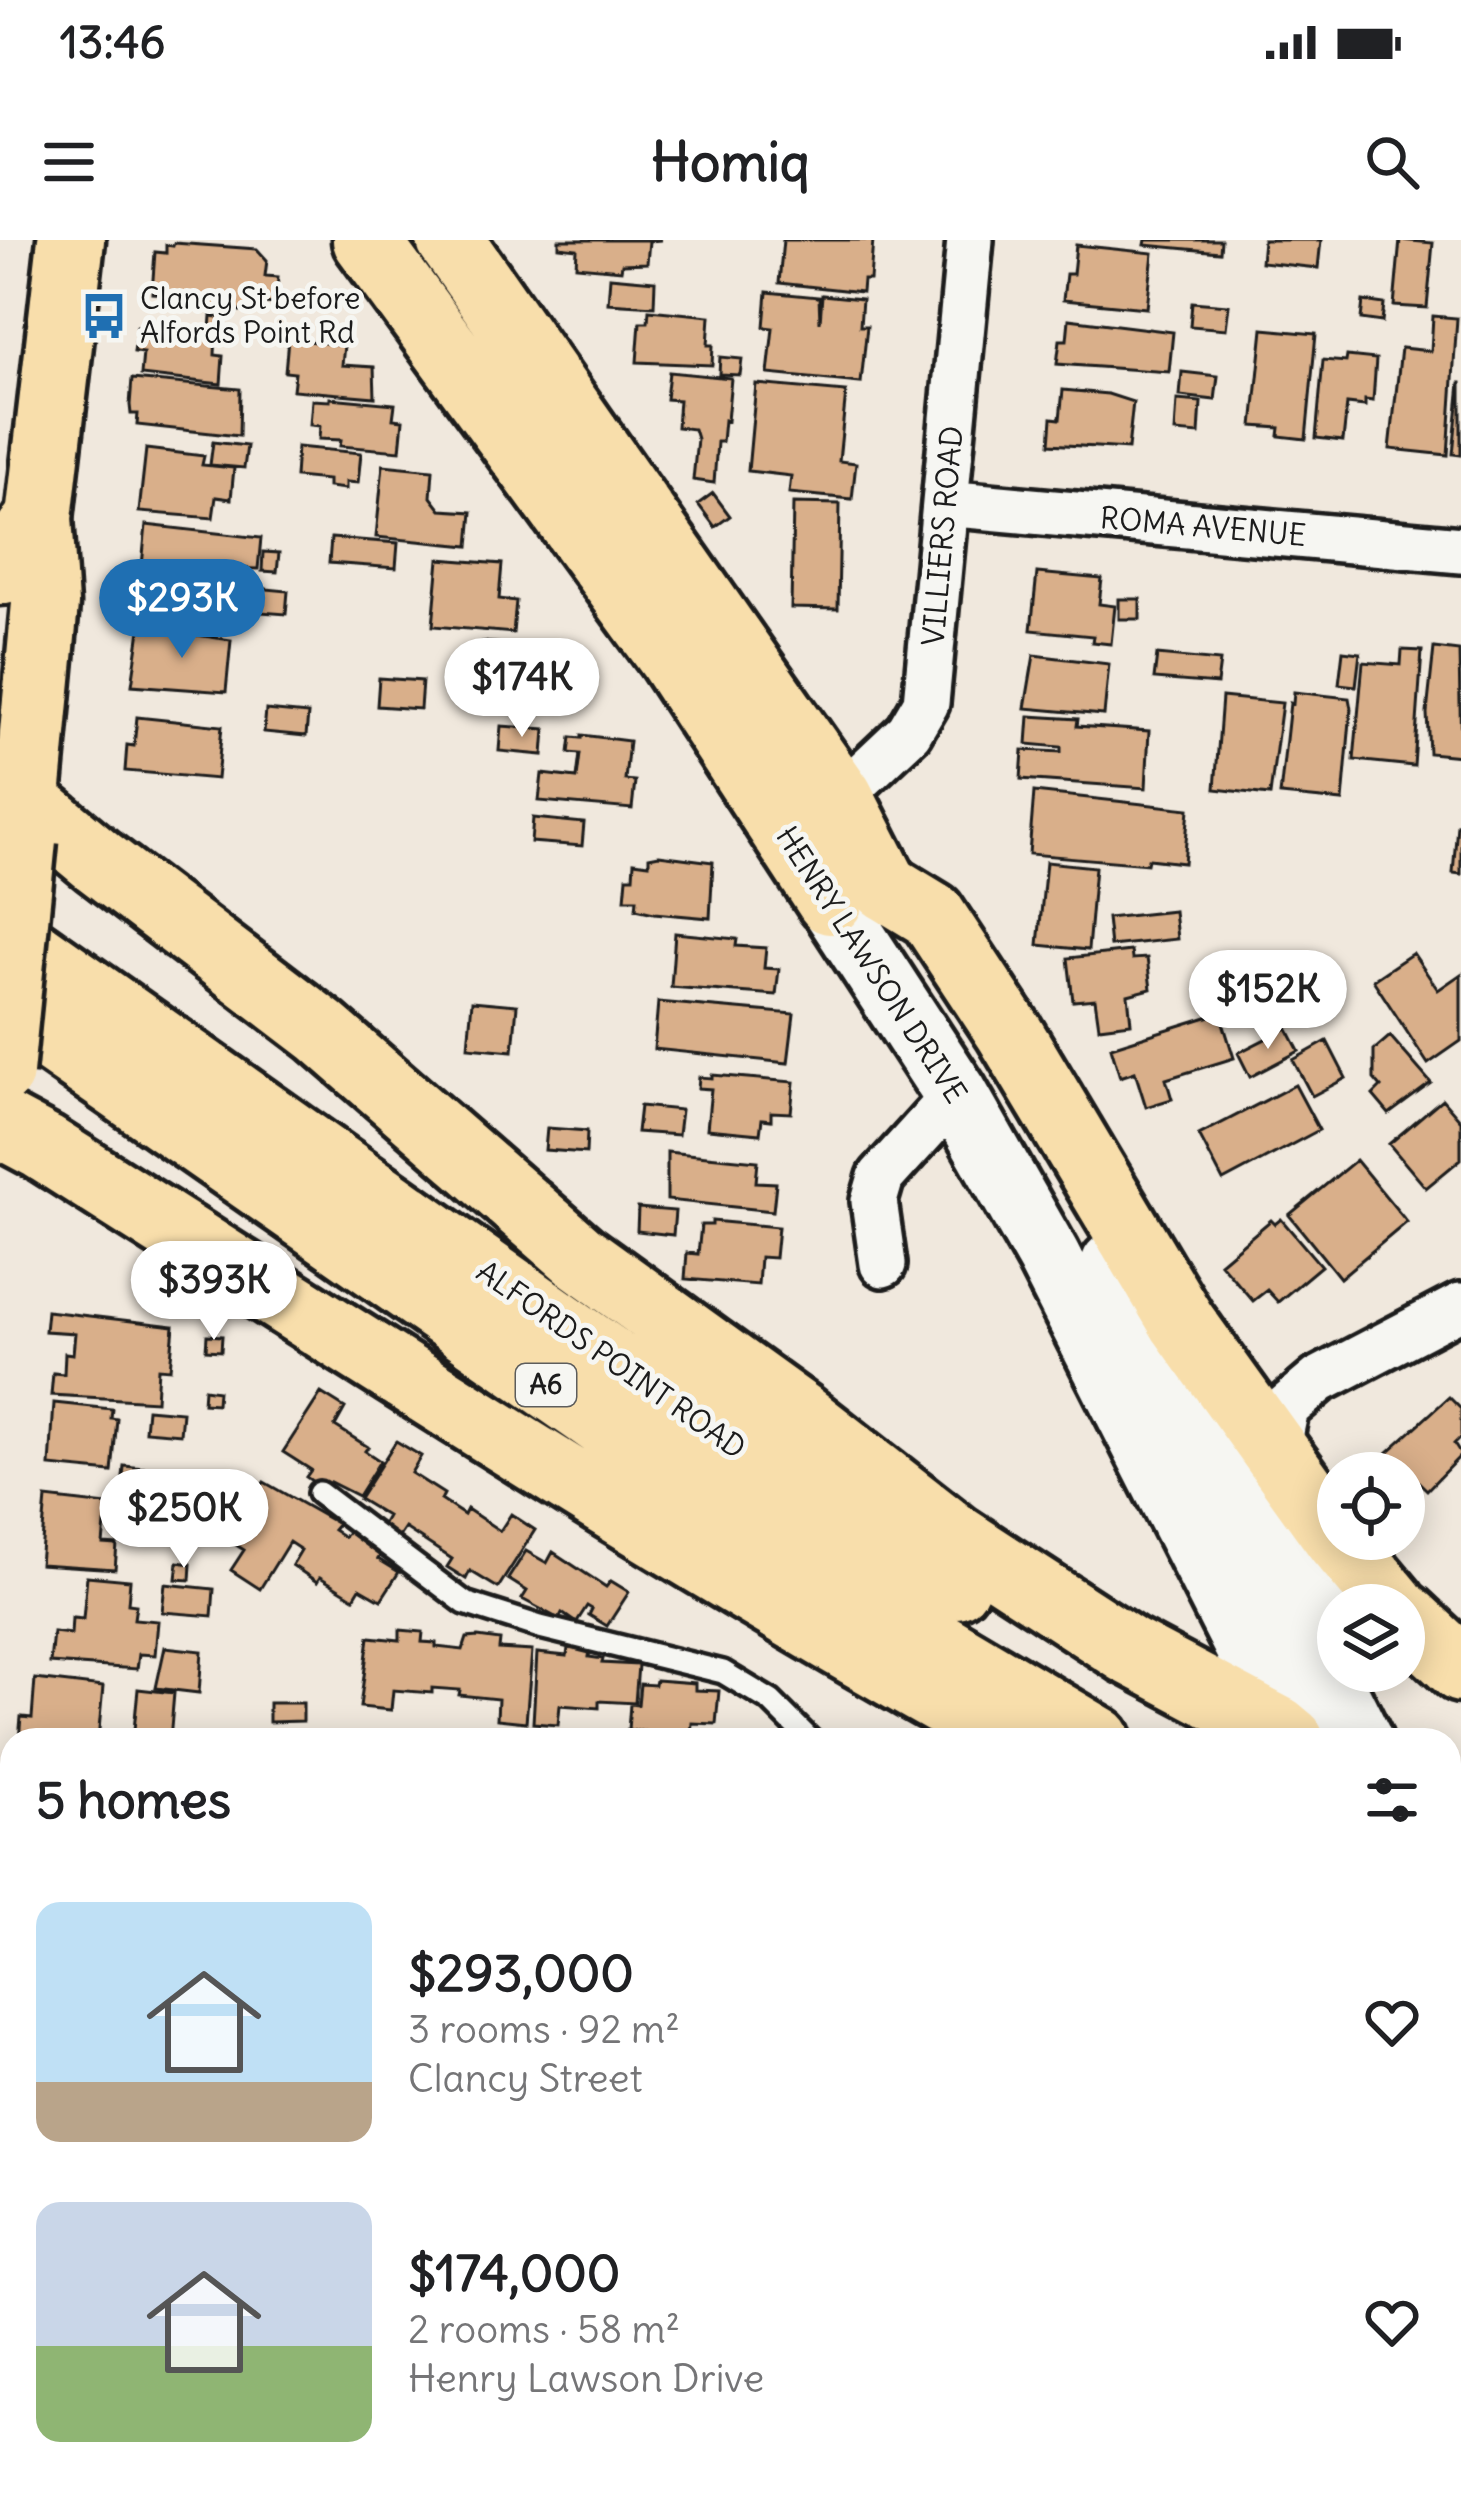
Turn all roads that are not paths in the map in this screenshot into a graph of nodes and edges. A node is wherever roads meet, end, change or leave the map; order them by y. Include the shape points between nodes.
1 (71, 240) edge
2 (366, 240) edge
3 (450, 240) edge
4 (970, 240) edge
5 (945, 503) junction
6 (39, 518) junction
7 (1461, 550) edge
8 (0, 571) edge
9 (0, 626) edge
10 (840, 797) junction
11 (25, 821) junction
12 (858, 894) junction
13 (0, 929) edge
14 (30, 1023) edge
15 (956, 1094) junction
16 (0, 1124) edge
17 (883, 1264) dead end
18 (1461, 1306) edge
19 (1278, 1458) junction
20 (319, 1493) dead end
21 (1317, 1511) edge
22 (1356, 1560) edge
23 (1322, 1584) edge
24 (1376, 1584) edge
25 (1076, 1636) junction
26 (1425, 1636) edge
27 (1461, 1669) edge
28 (1364, 1692) edge
29 (798, 1728) edge
30 (990, 1728) edge
31 (1078, 1728) edge
32 (1218, 1728) edge
33 (1275, 1728) edge
34 (1287, 1728) edge
35 (1354, 1728) edge
36 (1375, 1728) edge

1 - 6 main road
2 - 12 main road, HENRY LAWSON DRIVE via 670,656
3 - 10 main road, HENRY LAWSON DRIVE
4 - 5 street, VILLIERS ROAD
5 - 7 street, ROMA AVENUE
5 - 10 street, VILLIERS ROAD via 926,703 909,732
6 - 8 main road
6 - 9 main road
6 - 11 main road via 45,604
10 - 12 main road, HENRY LAWSON DRIVE
11 - 14 main road, bridge
11 - 25 main road via 321,1031 598,1270 799,1414
12 - 15 main road, HENRY LAWSON DRIVE
12 - 19 main road via 932,915 1182,1322
12 - 35 main road, HENRY LAWSON DRIVE via 1123,1281
13 - 14 main road, A6
14 - 25 main road, ALFORDS POINT ROAD / A6 via 665,1399 893,1546
14 - 31 main road, ALFORDS POINT ROAD / A6 via 768,1538
15 - 17 street via 881,1177 874,1201
15 - 34 main road, HENRY LAWSON DRIVE via 1048,1256
16 - 30 main road via 481,1427
18 - 19 street via 1297,1395 1283,1420
19 - 21 main road
19 - 23 street
20 - 29 lane via 465,1603 723,1672 771,1700
22 - 24 main road
25 - 32 main road, ALFORDS POINT ROAD / A6
25 - 33 main road
26 - 27 main road
28 - 36 street

